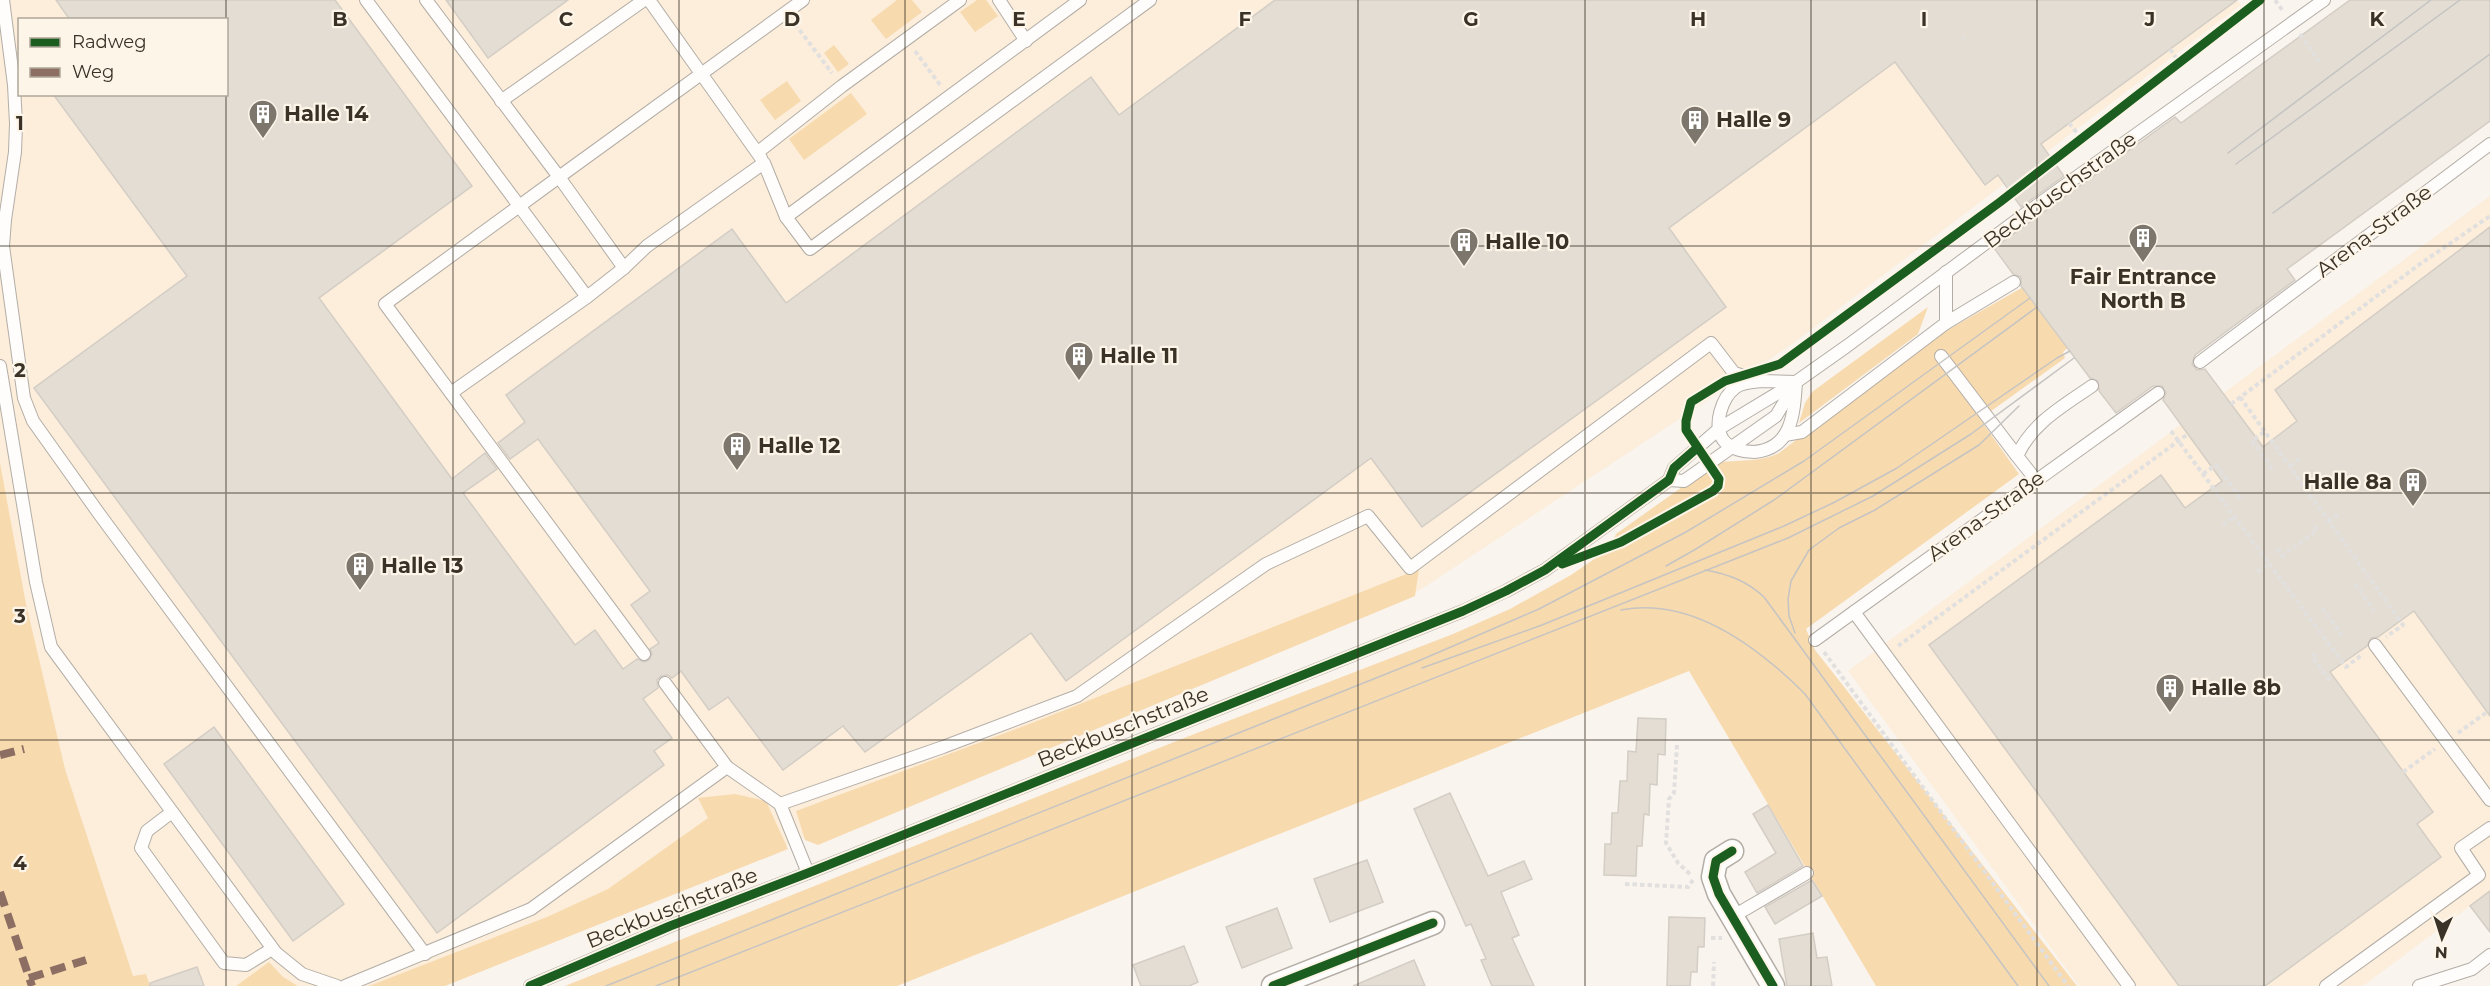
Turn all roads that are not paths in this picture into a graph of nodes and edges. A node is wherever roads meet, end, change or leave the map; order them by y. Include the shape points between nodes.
1 (3, 0) edge
2 (366, 0) edge
3 (426, 0) edge
4 (644, 0) edge
5 (649, 0) edge
6 (803, 0) edge
7 (960, 0) edge
8 (999, 0) edge
9 (1080, 0) edge
10 (1150, 0) edge
11 (2324, 0) edge
12 (1026, 41) junction
13 (702, 74) junction
14 (501, 101) junction
15 (2490, 144) edge
16 (761, 158) junction
17 (559, 177) junction
18 (519, 205) junction
19 (786, 218) junction
20 (624, 268) junction
21 (1946, 272) junction
22 (2014, 282) dead end
23 (587, 297) junction
24 (1946, 323) junction
25 (1941, 356) dead end
26 (2200, 362) dead end
27 (0, 366) edge
28 (1762, 381) junction
29 (1796, 382) junction
30 (2092, 386) dead end
31 (451, 393) junction
32 (2158, 393) dead end
33 (1720, 428) junction
34 (1785, 435) junction
35 (1731, 447) junction
36 (2017, 456) junction
37 (1669, 480) junction
38 (2036, 480) junction
39 (1854, 612) junction
40 (1815, 640) road end
41 (2375, 645) dead end
42 (644, 654) dead end
43 (665, 683) dead end
44 (727, 767) junction
45 (2490, 800) edge
46 (780, 804) junction
47 (172, 812) junction
48 (2490, 828) edge
49 (1732, 851) dead end
50 (808, 873) junction
51 (1807, 873) dead end
52 (1732, 916) junction
53 (1433, 923) dead end
54 (272, 949) junction
55 (425, 954) junction
56 (2490, 955) edge
57 (1327, 976) edge
58 (337, 986) edge
59 (345, 986) edge
60 (530, 986) edge
61 (1273, 986) edge
62 (1773, 986) edge
63 (2129, 986) edge
64 (2326, 986) edge
65 (2419, 986) edge

1 - 55 lane via 16,124 3,246 24,398 33,421
2 - 18 lane
3 - 14 lane
4 - 14 lane
5 - 13 lane
6 - 13 lane
7 - 16 lane via 842,86
8 - 12 lane
9 - 12 lane
10 - 19 lane via 810,249
11 - 21 lane, Beckbuschstraße
12 - 19 lane
13 - 16 lane
13 - 17 lane
14 - 17 lane
15 - 26 lane, Arena-Straße
16 - 19 lane
16 - 20 lane
17 - 18 lane
17 - 20 lane
18 - 23 lane
18 - 31 lane via 385,304
20 - 23 lane
21 - 24 lane
21 - 29 lane, Beckbuschstraße
22 - 24 lane
23 - 31 lane
24 - 34 lane via 1802,432
25 - 36 lane
27 - 47 lane via 36,582 51,647
28 - 29 lane
28 - 33 lane via 1738,385 1731,391 1721,408
28 - 46 lane via 1734,374 1711,343 1410,568 1368,516 1266,564 1077,696
29 - 33 lane, Beckbuschstraße
29 - 34 lane
29 - 35 lane, Beckbuschstraße via 1776,416
30 - 36 lane via 2039,424
31 - 42 lane
32 - 38 lane, Arena-Straße
33 - 35 lane
33 - 37 lane, Beckbuschstraße via 1674,468
34 - 35 lane via 1772,448 1748,452
35 - 37 lane, Beckbuschstraße via 1684,481
36 - 38 lane
37 - 50 lane, Beckbuschstraße via 1545,570 1495,596
38 - 39 lane, Arena-Straße
39 - 40 lane, Arena-Straße
39 - 63 lane
41 - 45 lane
43 - 44 lane
44 - 46 lane
44 - 55 lane via 531,909
46 - 50 lane
47 - 54 lane
47 - 54 lane via 147,831 141,848 224,963 246,965
48 - 64 lane via 2461,849 2479,875
49 - 52 street via 1716,861 1704,877
50 - 60 lane, Beckbuschstraße
51 - 52 lane
52 - 62 street
53 - 57 street
54 - 58 lane via 302,974
55 - 59 lane
56 - 65 lane via 2472,969
57 - 61 street

